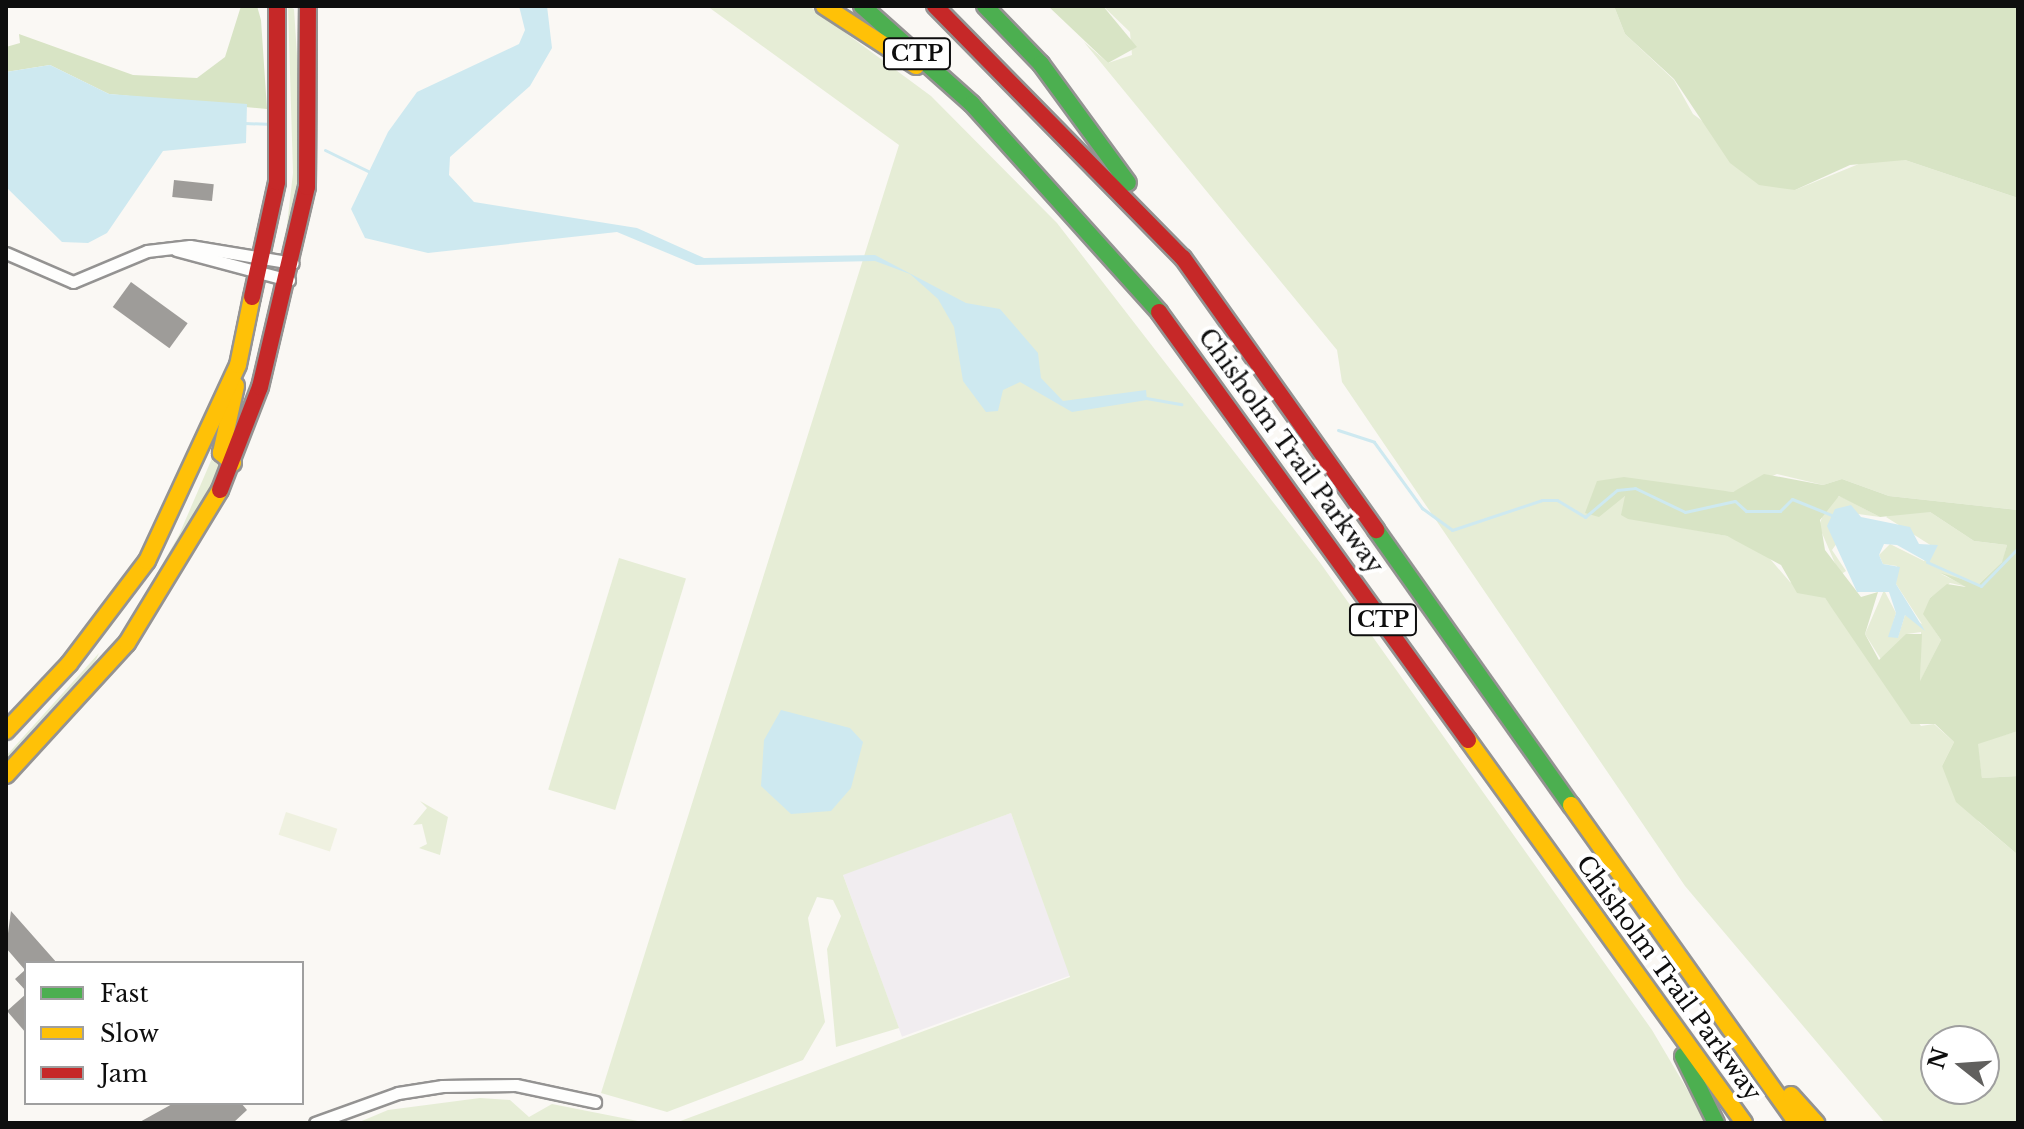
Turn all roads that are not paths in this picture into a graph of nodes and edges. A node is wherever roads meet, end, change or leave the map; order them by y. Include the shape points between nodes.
1 (277, 6) edge
2 (308, 6) edge
3 (824, 6) edge
4 (862, 6) edge
5 (935, 6) edge
6 (985, 6) edge
7 (972, 104) junction
8 (176, 250) junction
9 (6, 253) edge
10 (264, 258) junction
11 (1183, 258) junction
12 (291, 272) junction
13 (261, 275) junction
14 (238, 365) junction
15 (233, 463) junction
16 (104, 623) junction
17 (127, 643) junction
18 (6, 731) edge
19 (6, 775) edge
20 (1659, 1006) junction
21 (1732, 1030) junction
22 (595, 1102) dead end
23 (315, 1123) edge
24 (1716, 1123) edge
25 (1744, 1123) edge
26 (1797, 1123) edge
27 (1816, 1123) edge

1 - 10 main road via 279,161
2 - 12 main road via 310,157
3 - 7 main road
4 - 7 main road, Chisholm Trail Parkway / CTP
5 - 11 main road, Chisholm Trail Parkway / CTP
6 - 11 main road via 1041,64
7 - 20 main road, Chisholm Trail Parkway / CTP via 1160,311
8 - 9 street via 147,251 73,282
8 - 10 street
8 - 13 street
10 - 12 street
10 - 13 main road
11 - 21 main road, Chisholm Trail Parkway / CTP
12 - 13 street
12 - 15 main road
13 - 14 main road
14 - 15 main road via 221,453
14 - 16 main road via 178,507
15 - 17 main road via 167,588
16 - 17 main road
16 - 18 main road
17 - 19 main road
20 - 24 main road
20 - 25 main road, Chisholm Trail Parkway / CTP
21 - 26 main road, Chisholm Trail Parkway / CTP
21 - 27 main road
22 - 23 street via 516,1085 442,1086 398,1093

